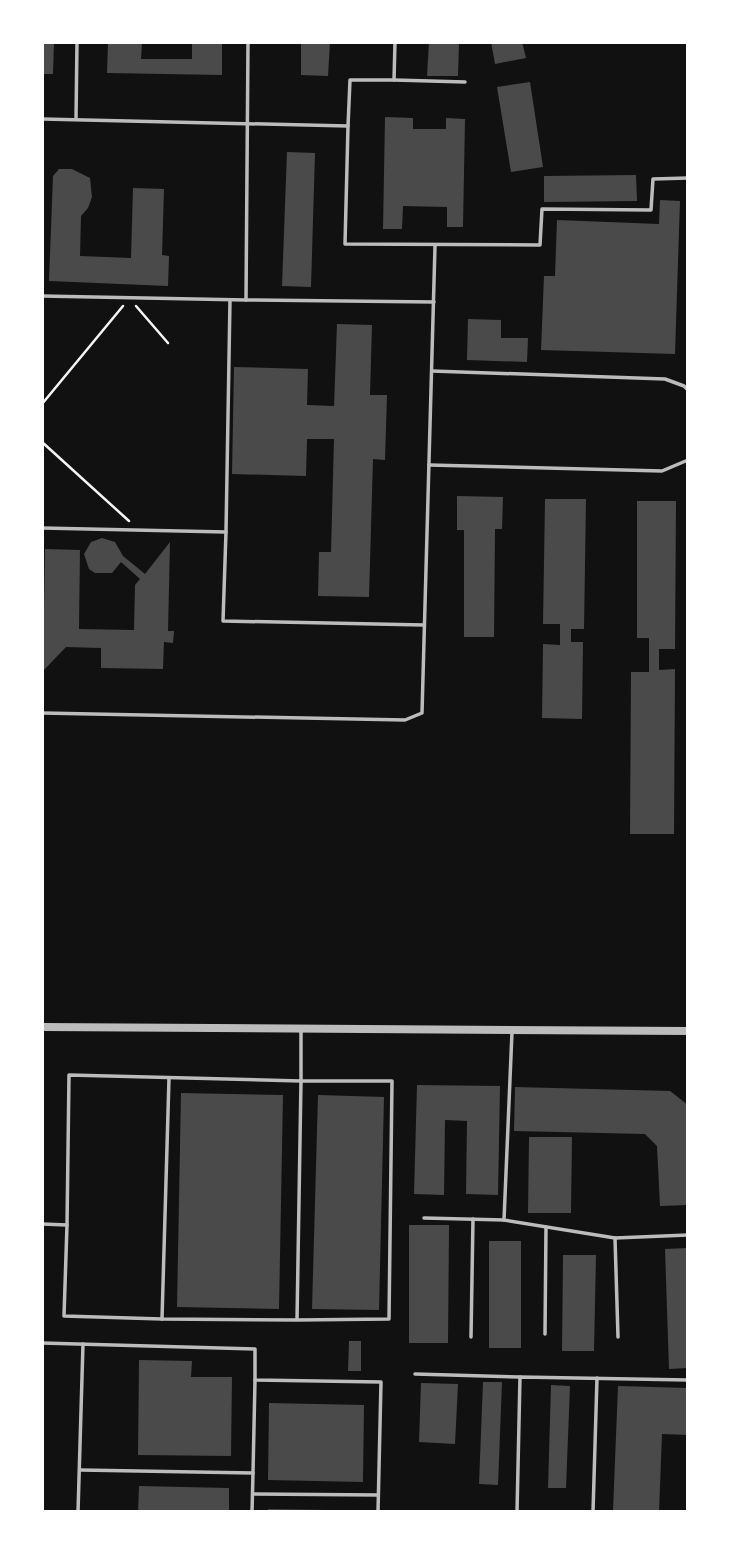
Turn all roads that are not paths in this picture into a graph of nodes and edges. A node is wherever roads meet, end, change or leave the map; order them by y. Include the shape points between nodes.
1 (77, 42) edge
2 (248, 42) edge
3 (395, 42) edge
4 (394, 80) junction
5 (465, 82) dead end
6 (42, 119) edge
7 (76, 119) junction
8 (247, 122) junction
9 (348, 126) junction
10 (688, 178) edge
11 (435, 246) junction
12 (42, 296) edge
13 (230, 300) junction
14 (246, 300) junction
15 (434, 302) junction
16 (432, 371) junction
17 (688, 390) edge
18 (688, 460) edge
19 (429, 465) junction
20 (42, 527) edge
21 (226, 532) junction
22 (425, 625) junction
23 (42, 713) edge
24 (42, 1027) edge
25 (301, 1028) junction
26 (512, 1030) junction
27 (688, 1031) edge
28 (169, 1078) junction
29 (301, 1081) junction
30 (424, 1218) dead end
31 (473, 1219) junction
32 (504, 1220) junction
33 (42, 1224) edge
34 (67, 1225) junction
35 (546, 1227) junction
36 (688, 1235) edge
37 (615, 1238) junction
38 (162, 1319) junction
39 (297, 1320) junction
40 (545, 1334) dead end
41 (471, 1337) dead end
42 (618, 1337) dead end
43 (42, 1343) edge
44 (83, 1344) junction
45 (415, 1374) dead end
46 (520, 1377) junction
47 (597, 1378) junction
48 (255, 1380) junction
49 (688, 1380) edge
50 (80, 1469) junction
51 (253, 1473) junction
52 (253, 1494) junction
53 (378, 1495) junction
54 (78, 1512) edge
55 (252, 1512) edge
56 (378, 1512) edge
57 (517, 1512) edge
58 (593, 1512) edge

1 - 7 lane
2 - 8 lane
3 - 4 lane
4 - 5 lane
4 - 9 lane via 350,80
6 - 7 lane
7 - 8 lane
8 - 9 lane
8 - 14 lane
9 - 11 lane via 345,244
10 - 11 lane via 653,179 651,210 542,209 540,246
11 - 15 lane
12 - 13 lane
13 - 14 lane
13 - 21 lane
14 - 15 lane
15 - 16 lane
16 - 17 lane via 665,379
16 - 19 lane
18 - 19 lane via 662,471
19 - 22 lane
20 - 21 lane
21 - 22 lane via 223,621
22 - 23 lane via 422,713 405,720
24 - 25 street
25 - 26 street
25 - 29 lane
26 - 27 street
26 - 32 lane
28 - 29 lane
28 - 34 lane via 69,1075
28 - 38 lane
29 - 39 lane
29 - 39 lane via 392,1081 389,1319
30 - 31 lane
31 - 32 lane
31 - 41 lane
32 - 35 lane
33 - 34 lane
34 - 38 lane via 64,1316
35 - 37 lane
35 - 40 lane
36 - 37 lane
37 - 42 lane
38 - 39 lane
43 - 44 lane
44 - 48 lane via 255,1349
44 - 50 lane
45 - 46 lane
46 - 47 lane
46 - 57 lane
47 - 49 lane
47 - 58 lane
48 - 51 lane
48 - 53 lane via 381,1382
50 - 51 lane
50 - 54 lane
51 - 52 lane
52 - 53 lane
52 - 55 lane
53 - 56 lane

